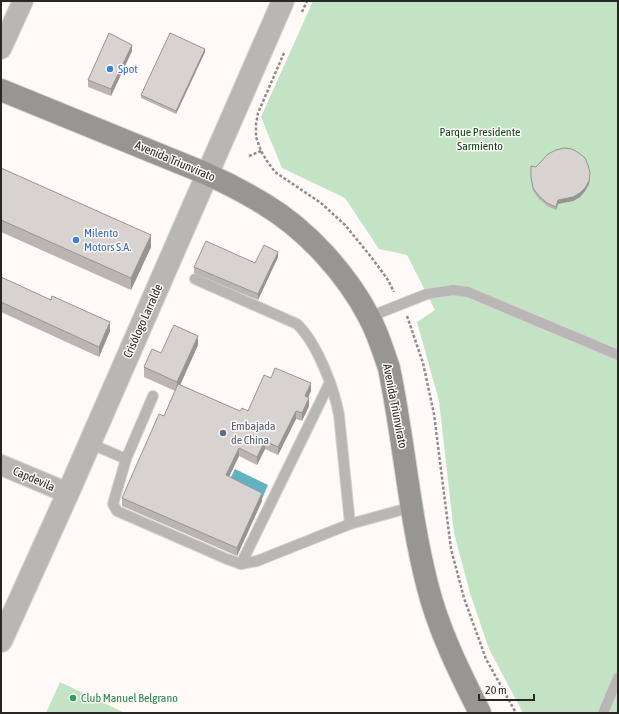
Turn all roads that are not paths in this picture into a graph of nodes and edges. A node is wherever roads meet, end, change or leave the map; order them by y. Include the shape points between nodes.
1 (23, 1) edge
2 (283, 1) edge
3 (1, 49) edge
4 (1, 90) edge
5 (208, 174) junction
6 (195, 279) dead end
7 (369, 317) junction
8 (618, 355) edge
9 (330, 382) junction
10 (153, 396) dead end
11 (90, 443) junction
12 (126, 459) junction
13 (1, 465) edge
14 (68, 493) junction
15 (412, 507) junction
16 (350, 524) junction
17 (241, 564) junction
18 (1, 641) edge
19 (618, 678) edge
20 (480, 713) edge
21 (603, 713) edge

1 - 3 street
2 - 5 street, Crisólogo Larralde
4 - 5 main road, Avenida Triunvirato
5 - 7 main road, Avenida Triunvirato via 265,204 294,224 335,266
5 - 11 street, Crisólogo Larralde
6 - 9 lane via 297,324 310,340
7 - 8 lane via 427,294 453,290 468,292
7 - 15 main road, Avenida Triunvirato via 389,368
9 - 16 lane via 339,416
9 - 17 lane
10 - 12 lane
11 - 12 lane
11 - 14 street, Crisólogo Larralde
12 - 17 lane via 113,504 117,512
13 - 14 street, Capdevila
14 - 18 street, Crisólogo Larralde
15 - 16 lane
15 - 20 main road, Avenida Triunvirato via 427,585 438,622
16 - 17 lane via 258,561
19 - 21 lane

